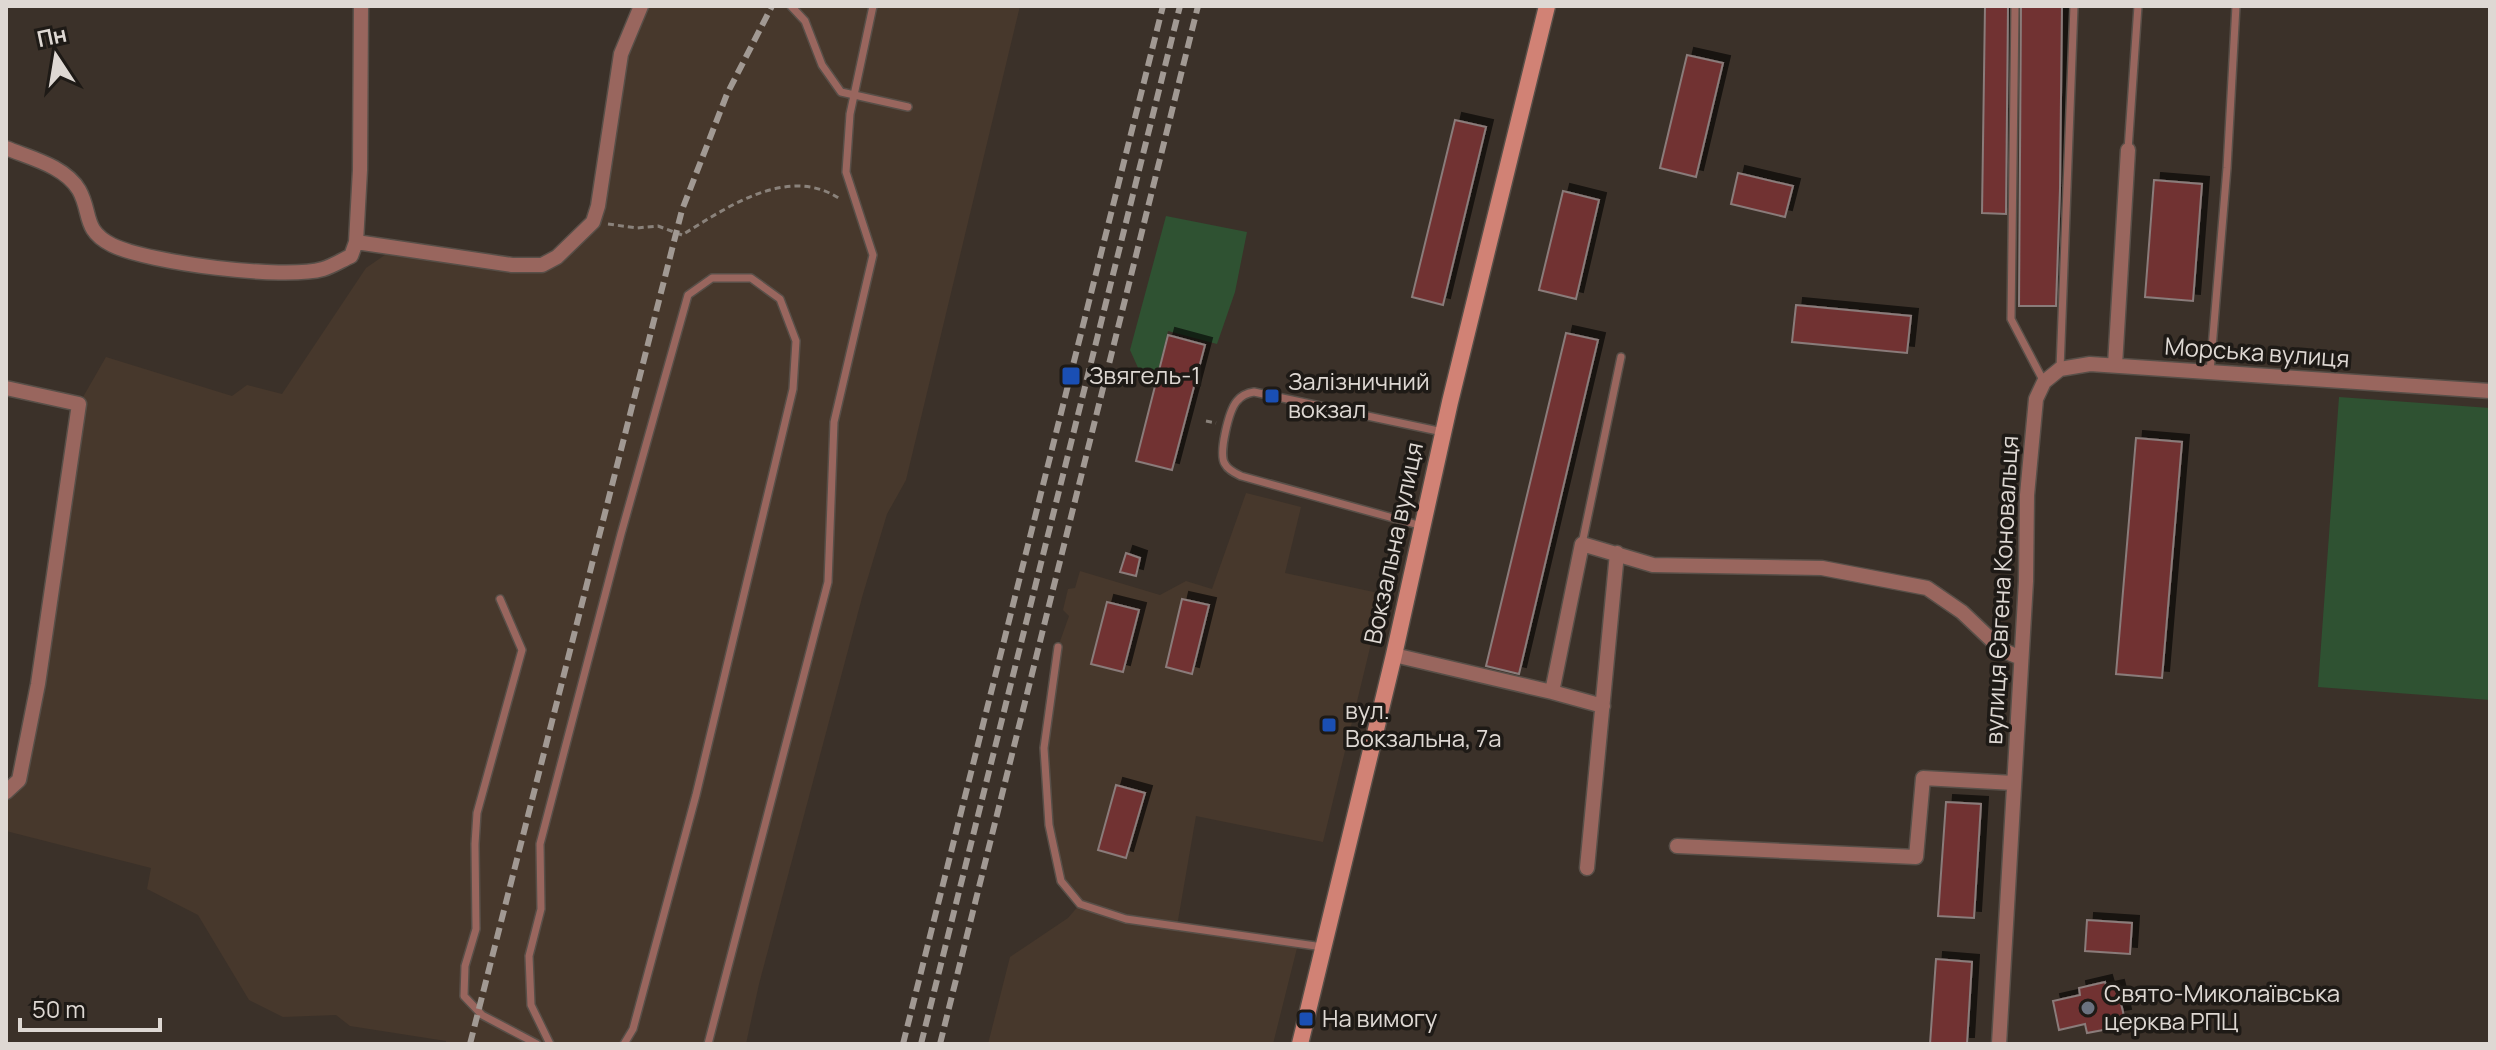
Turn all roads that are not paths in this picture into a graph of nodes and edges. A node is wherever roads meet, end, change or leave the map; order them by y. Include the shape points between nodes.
1 (361, 6) edge
2 (641, 6) edge
3 (791, 6) edge
4 (873, 6) edge
5 (1547, 6) edge
6 (2015, 6) edge
7 (2074, 6) edge
8 (2138, 6) edge
9 (2236, 6) edge
10 (854, 95) junction
11 (908, 107) dead end
12 (6, 148) edge
13 (2128, 150) joint
14 (356, 242) junction
15 (1621, 357) dead end
16 (2115, 365) junction
17 (2060, 369) junction
18 (2210, 372) junction
19 (2044, 382) junction
20 (6, 388) edge
21 (2490, 391) edge
22 (1443, 432) junction
23 (1422, 526) junction
24 (1582, 544) junction
25 (1617, 553) junction
26 (500, 599) dead end
27 (1058, 647) dead end
28 (1394, 655) junction
29 (2021, 658) junction
30 (1552, 692) junction
31 (1603, 706) junction
32 (2014, 783) junction
33 (6, 792) edge
34 (1677, 846) dead end
35 (1587, 868) dead end
36 (1323, 947) junction
37 (537, 1044) edge
38 (550, 1044) edge
39 (624, 1044) edge
40 (708, 1044) edge
41 (1300, 1044) edge
42 (1999, 1044) edge

1 - 14 street
2 - 14 street via 621,54 593,222 557,257 542,265 512,265
3 - 10 lane via 805,21 822,65 841,92
4 - 10 lane
5 - 22 street, Вокзальна вулиця
6 - 19 lane via 2011,319
7 - 17 lane
8 - 13 lane
9 - 18 lane
10 - 11 lane
10 - 40 lane via 846,172 873,255 834,422 828,582
12 - 14 street via 66,176 79,191 90,227 112,245 166,260 227,270 322,269 351,256
13 - 16 street
15 - 24 lane
16 - 17 street, Морська вулиця
16 - 18 street, Морська вулиця
17 - 19 street
18 - 21 street, Морська вулиця
19 - 29 street, вулиця Євгена Коновальця via 2036,399 2027,495
20 - 33 street via 79,404 38,684 19,780
22 - 23 street, Вокзальна вулиця
22 - 23 lane via 1254,392 1238,399 1225,437 1225,465 1241,476
23 - 28 street, Вокзальна вулиця
24 - 25 street
24 - 30 street
25 - 29 street via 1653,565 1822,568 1927,588 2002,650
25 - 31 street
26 - 37 lane via 522,650 477,813 476,929 465,966 464,996 482,1015
27 - 36 lane via 1044,748 1049,825 1061,881 1080,904 1126,919
28 - 30 street
28 - 36 street, Вокзальна вулиця
29 - 32 street, вулиця Євгена Коновальця
30 - 31 street
31 - 35 street
32 - 34 street via 1923,778 1916,857
32 - 42 street, вулиця Євгена Коновальця
36 - 41 street, Вокзальна вулиця
38 - 39 lane via 531,1005 529,969 541,909 540,844 621,534 688,295 712,278 751,278 780,299 796,341 793,389 696,795 633,1029

